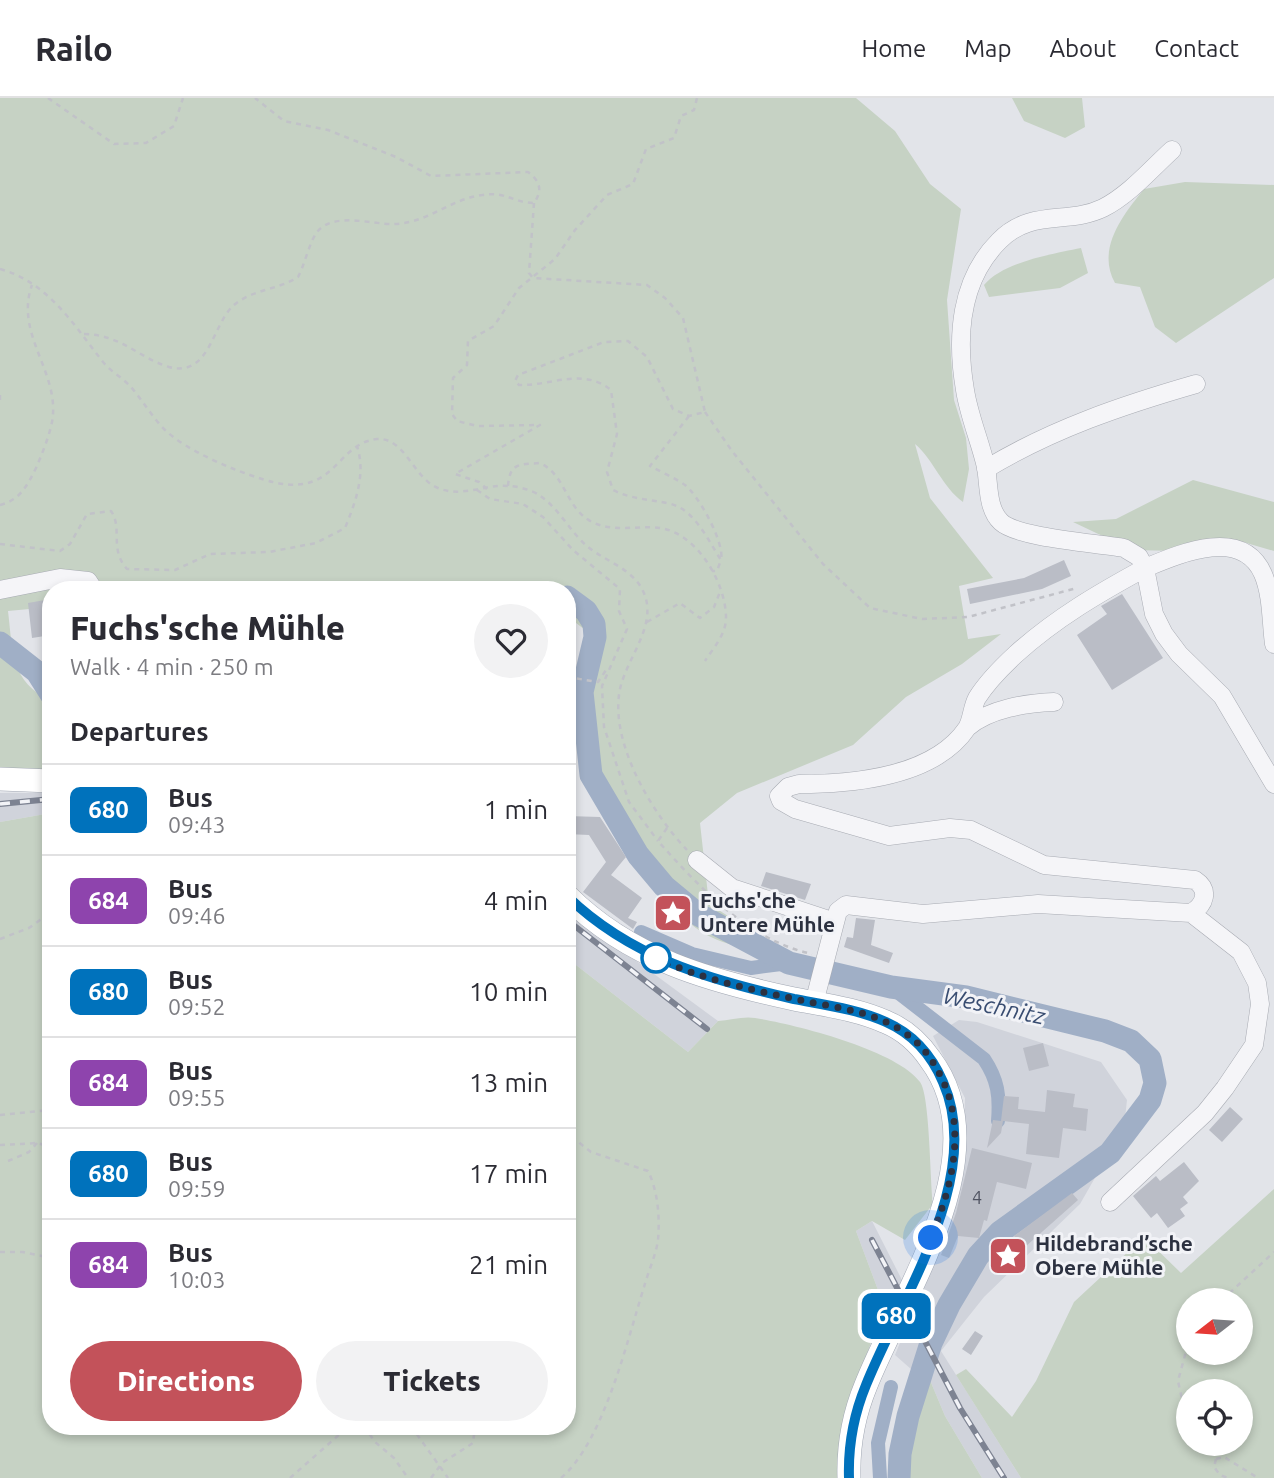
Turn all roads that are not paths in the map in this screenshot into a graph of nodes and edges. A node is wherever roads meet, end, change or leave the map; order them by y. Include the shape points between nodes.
1 (1172, 150) dead end
2 (1196, 384) dead end
3 (986, 469) junction
4 (1145, 568) junction
5 (55, 581) edge
6 (88, 581) edge
7 (42, 583) edge
8 (0, 590) edge
9 (1274, 644) edge
10 (1054, 702) dead end
11 (968, 727) junction
12 (0, 779) edge
13 (42, 781) edge
14 (1274, 784) edge
15 (697, 860) road end
16 (576, 903) edge
17 (1191, 913) junction
18 (835, 922) junction
19 (817, 993) junction
20 (1110, 1202) dead end
21 (849, 1478) edge

1 - 3 lane via 1102,208 1032,220 1001,239 980,263 967,290 962,326 965,390
2 - 3 lane via 1119,406 1030,442
3 - 4 lane via 994,511 999,521 1015,532 1124,548 1139,557
4 - 9 lane via 1202,549 1246,553 1264,575
4 - 11 lane via 1067,611 1016,654 977,699
4 - 14 lane via 1154,614 1164,634 1222,696
5 - 6 lane
7 - 8 lane
10 - 11 lane via 986,715
11 - 17 lane via 950,747 899,771 849,784 788,787 781,791 781,801 889,836 950,828 971,830 1044,865 1195,880 1205,896
12 - 13 main road
15 - 18 lane via 732,888
16 - 19 main road via 617,937 673,966 755,990
17 - 18 lane via 1038,904 923,914 846,905
17 - 20 lane via 1241,952 1251,967 1260,1004 1254,1045 1205,1113
18 - 19 lane
19 - 21 main road via 887,1022 920,1045 938,1069 949,1095 956,1133 940,1217 865,1387 852,1432

